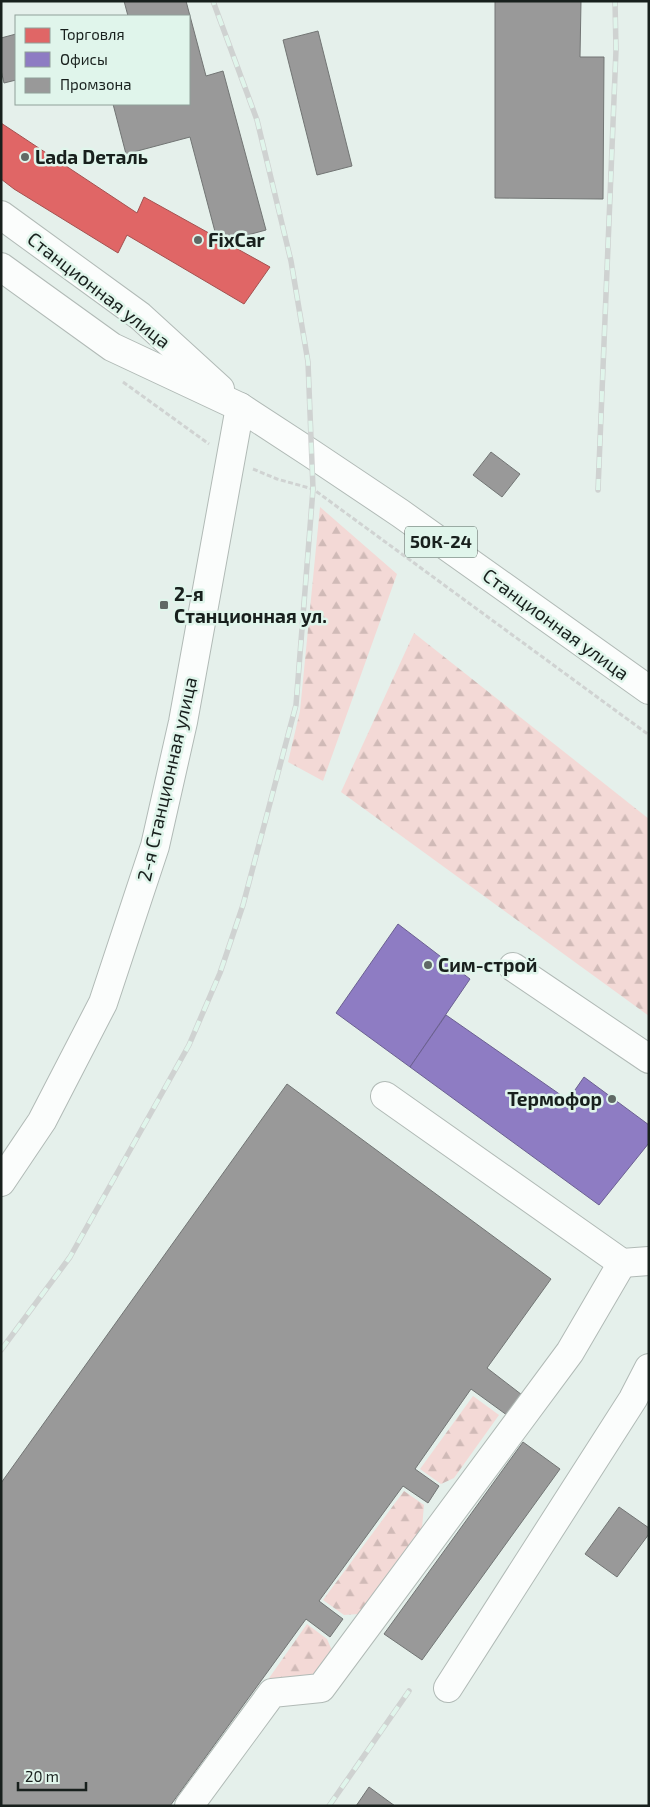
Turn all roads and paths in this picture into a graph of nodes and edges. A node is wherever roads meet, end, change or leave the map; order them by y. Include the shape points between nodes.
1 (1, 215) edge
2 (1, 267) edge
3 (240, 407) junction
4 (230, 460) junction
5 (649, 690) edge
6 (649, 735) edge
7 (513, 967) dead end
8 (649, 1059) edge
9 (385, 1096) dead end
10 (1, 1182) edge
11 (649, 1261) edge
12 (622, 1262) junction
13 (649, 1368) edge
14 (448, 1688) dead end
15 (189, 1806) edge

1 - 3 main road, Станционная улица / 50К-24 via 140,316
2 - 3 main road, Станционная улица / 50К-24 via 112,347
3 - 4 main road, 2-я Станционная улица
3 - 5 main road, Станционная улица / 50К-24 via 400,513
4 - 6 path via 313,489
4 - 10 main road, 2-я Станционная улица via 183,722 155,846 103,1003 42,1121
7 - 8 main road
9 - 12 main road
11 - 12 main road
12 - 15 main road via 570,1352 321,1688 272,1694
13 - 14 main road via 633,1399

